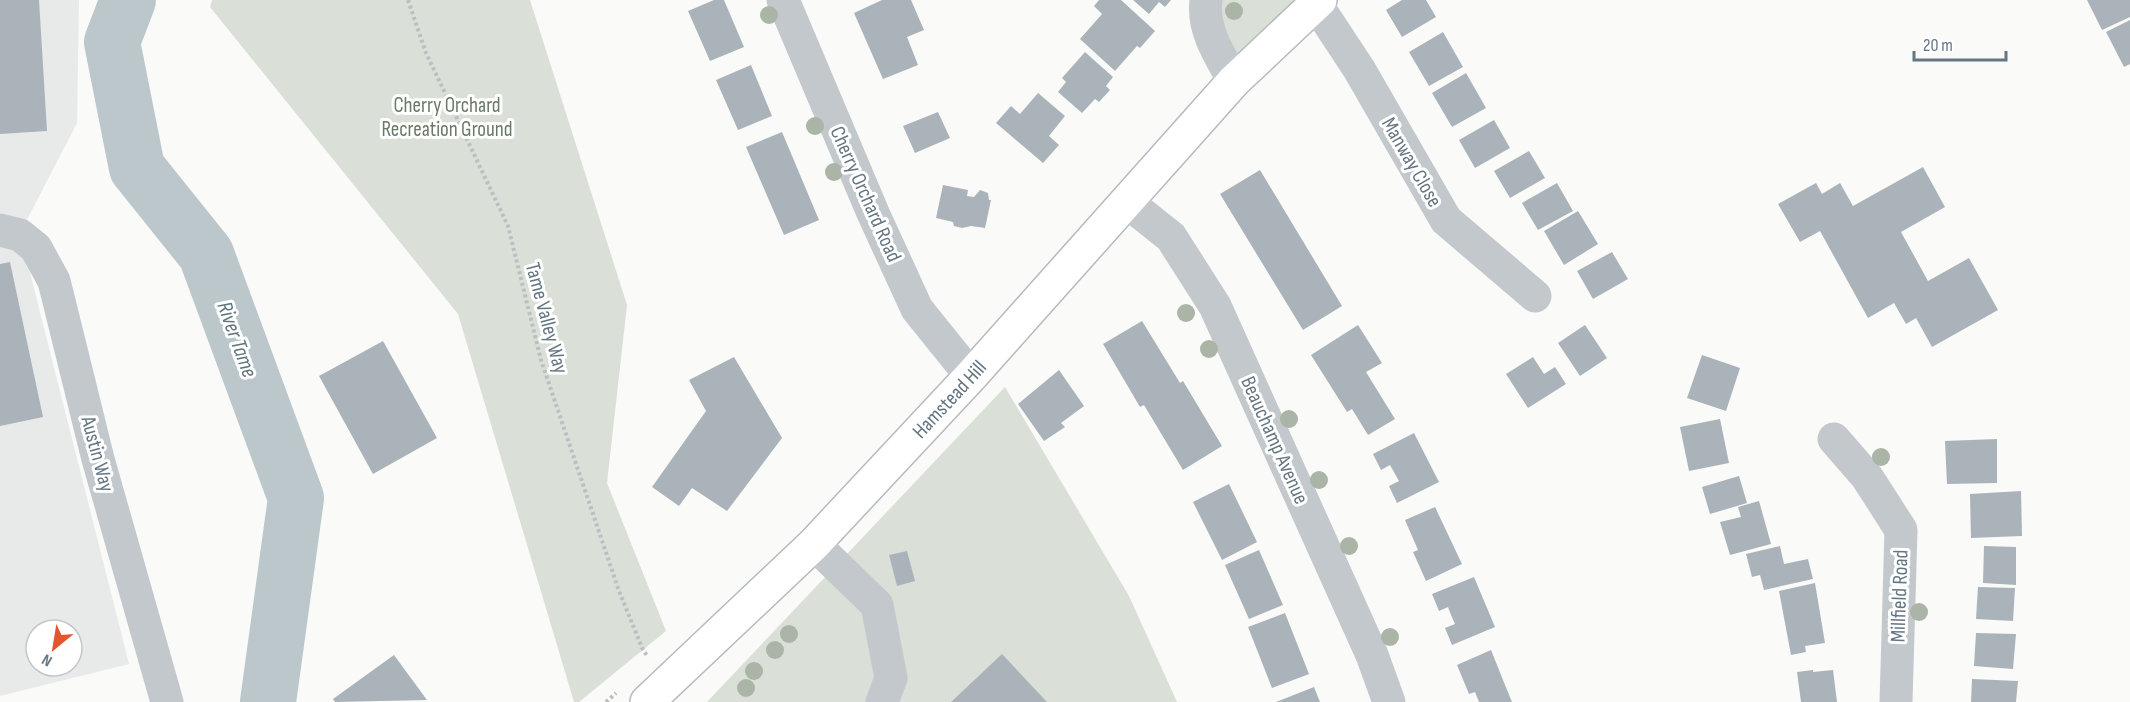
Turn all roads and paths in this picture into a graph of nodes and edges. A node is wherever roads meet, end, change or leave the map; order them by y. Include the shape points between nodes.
1 (408, 0) edge
2 (783, 0) edge
3 (1206, 0) edge
4 (1318, 2) edge
5 (1234, 81) junction
6 (1126, 202) junction
7 (0, 230) edge
8 (1535, 296) dead end
9 (971, 376) junction
10 (1834, 439) dead end
11 (814, 544) junction
12 (643, 650) dead end
13 (167, 702) edge
14 (647, 702) edge
15 (882, 702) edge
16 (1389, 702) edge
17 (1896, 702) edge

1 - 12 path, Tame Valley Way via 426,53 508,226 541,360 619,591
2 - 9 street, Cherry Orchard Road via 917,309
3 - 5 street via 1211,38
4 - 5 main road, Hamstead Hill
4 - 8 street, Manway Close via 1446,220
5 - 6 main road, Hamstead Hill
6 - 9 main road, Hamstead Hill
6 - 16 street, Beauchamp Avenue via 1171,237 1215,306 1368,645
7 - 13 street, Austin Way via 20,235 36,248 54,281 98,459
9 - 11 main road, Hamstead Hill
10 - 17 street, Millfield Road via 1867,477 1901,530
11 - 14 main road, Hamstead Hill
11 - 15 street via 876,605 891,678

